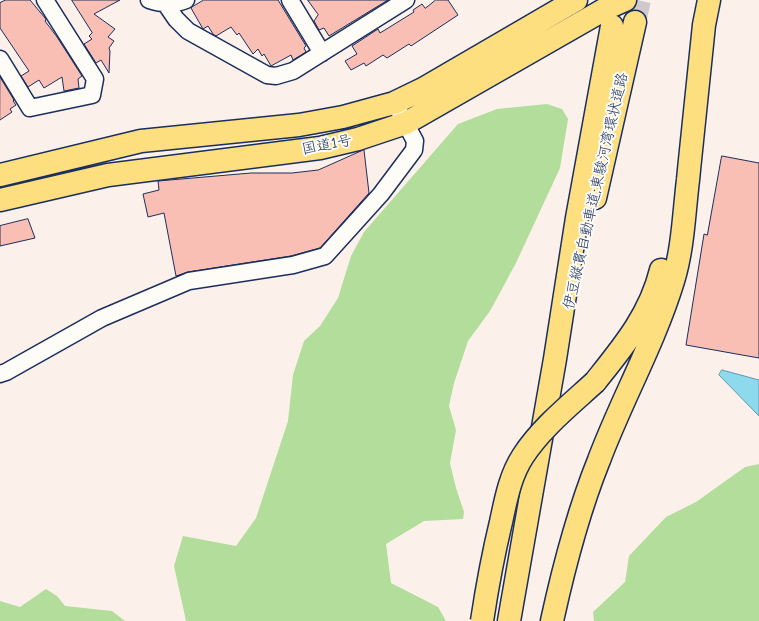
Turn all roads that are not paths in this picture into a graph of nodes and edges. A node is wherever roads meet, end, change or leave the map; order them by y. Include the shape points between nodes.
1 (45, 0) edge
2 (149, 0) edge
3 (186, 0) edge
4 (290, 0) edge
5 (406, 0) edge
6 (576, 0) edge
7 (624, 0) edge
8 (696, 0) edge
9 (709, 0) edge
10 (165, 3) junction
11 (635, 22) tunnel mouth
12 (612, 26) tunnel mouth
13 (322, 53) junction
14 (0, 59) edge
15 (394, 103) junction
16 (406, 123) junction
17 (0, 175) edge
18 (0, 200) edge
19 (555, 359) junction
20 (0, 374) edge
21 (482, 621) edge
22 (509, 621) edge
23 (552, 621) edge

1 - 14 street via 95,79 92,95 30,108
2 - 10 street
3 - 10 street
4 - 13 street
5 - 13 street
6 - 15 highway, 国道1号 via 423,89
7 - 16 highway, 国道1号
8 - 21 highway, bridge via 670,227 659,277 646,311 631,337 595,382 550,424 523,456 507,495 493,554
9 - 23 highway via 679,250 671,286 657,328 623,402 582,507
10 - 13 street via 188,31 266,75 276,76 293,71
11 - 19 highway, 伊豆縦貫自動車道;東駿河湾環状道路 via 590,222
12 - 19 highway, 伊豆縦貫自動車道;東駿河湾環状道路 via 577,218
15 - 16 street
15 - 17 highway, 国道1号 via 343,117 299,125 141,142
16 - 18 highway, 国道1号 via 320,148 108,175
16 - 20 street via 415,141 414,150 381,194 325,256 294,265 189,281 102,318
19 - 22 highway, 伊豆縦貫自動車道;東駿河湾環状道路

